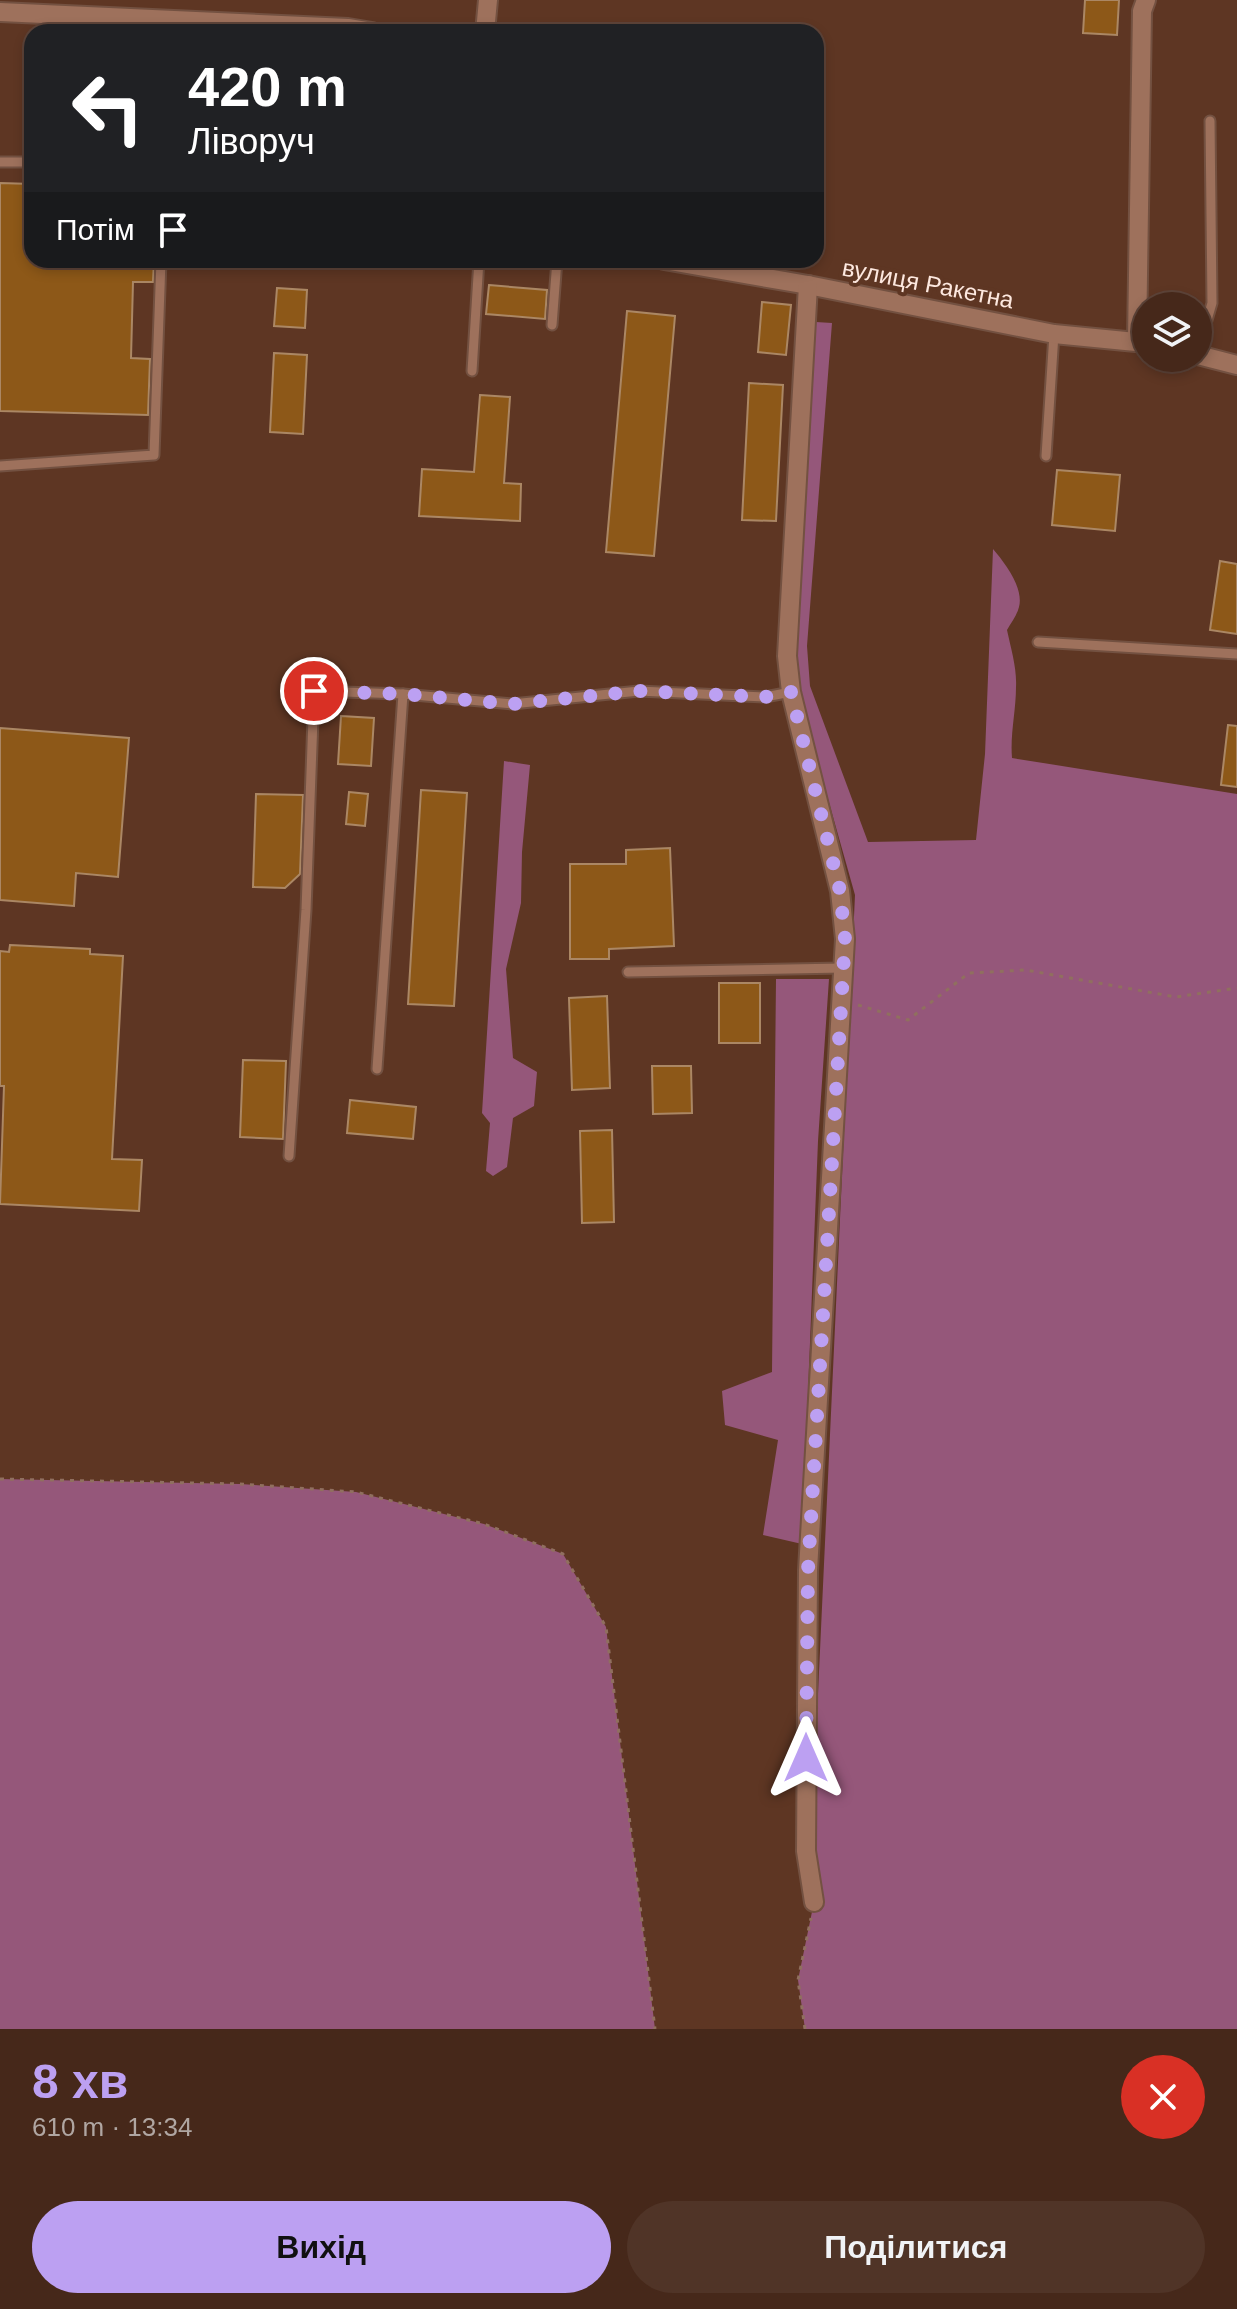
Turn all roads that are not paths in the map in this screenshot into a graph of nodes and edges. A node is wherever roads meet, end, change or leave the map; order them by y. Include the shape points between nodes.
1 (488, 0) edge
2 (1146, 0) edge
3 (0, 12) edge
4 (261, 24) edge
5 (486, 24) edge
6 (1210, 121) dead end
7 (0, 162) edge
8 (24, 162) edge
9 (161, 268) edge
10 (478, 268) edge
11 (556, 268) edge
12 (710, 268) edge
13 (808, 285) junction
14 (1141, 292) edge
15 (1212, 292) edge
16 (552, 325) dead end
17 (1054, 334) junction
18 (1132, 341) edge
19 (1212, 357) edge
20 (1237, 365) edge
21 (472, 371) dead end
22 (1046, 456) dead end
23 (0, 466) edge
24 (1038, 642) dead end
25 (1237, 654) edge
26 (791, 692) junction
27 (403, 694) junction
28 (843, 968) junction
29 (628, 972) dead end
30 (377, 1069) dead end
31 (289, 1156) dead end
32 (814, 1902) road end

1 - 5 street
2 - 14 street
3 - 4 street
6 - 15 lane
7 - 8 lane
9 - 23 lane via 154,455
10 - 21 lane
11 - 16 lane
12 - 13 street, вулиця Ракетна
13 - 17 street, вулиця Ракетна
13 - 26 street via 787,656
17 - 18 street, вулиця Ракетна
17 - 22 lane
19 - 20 street
24 - 25 lane
26 - 27 lane via 765,697 639,691 512,704
26 - 28 street via 840,891
27 - 30 lane
27 - 31 lane via 314,691
28 - 29 lane
28 - 32 street via 808,1570 806,1851

